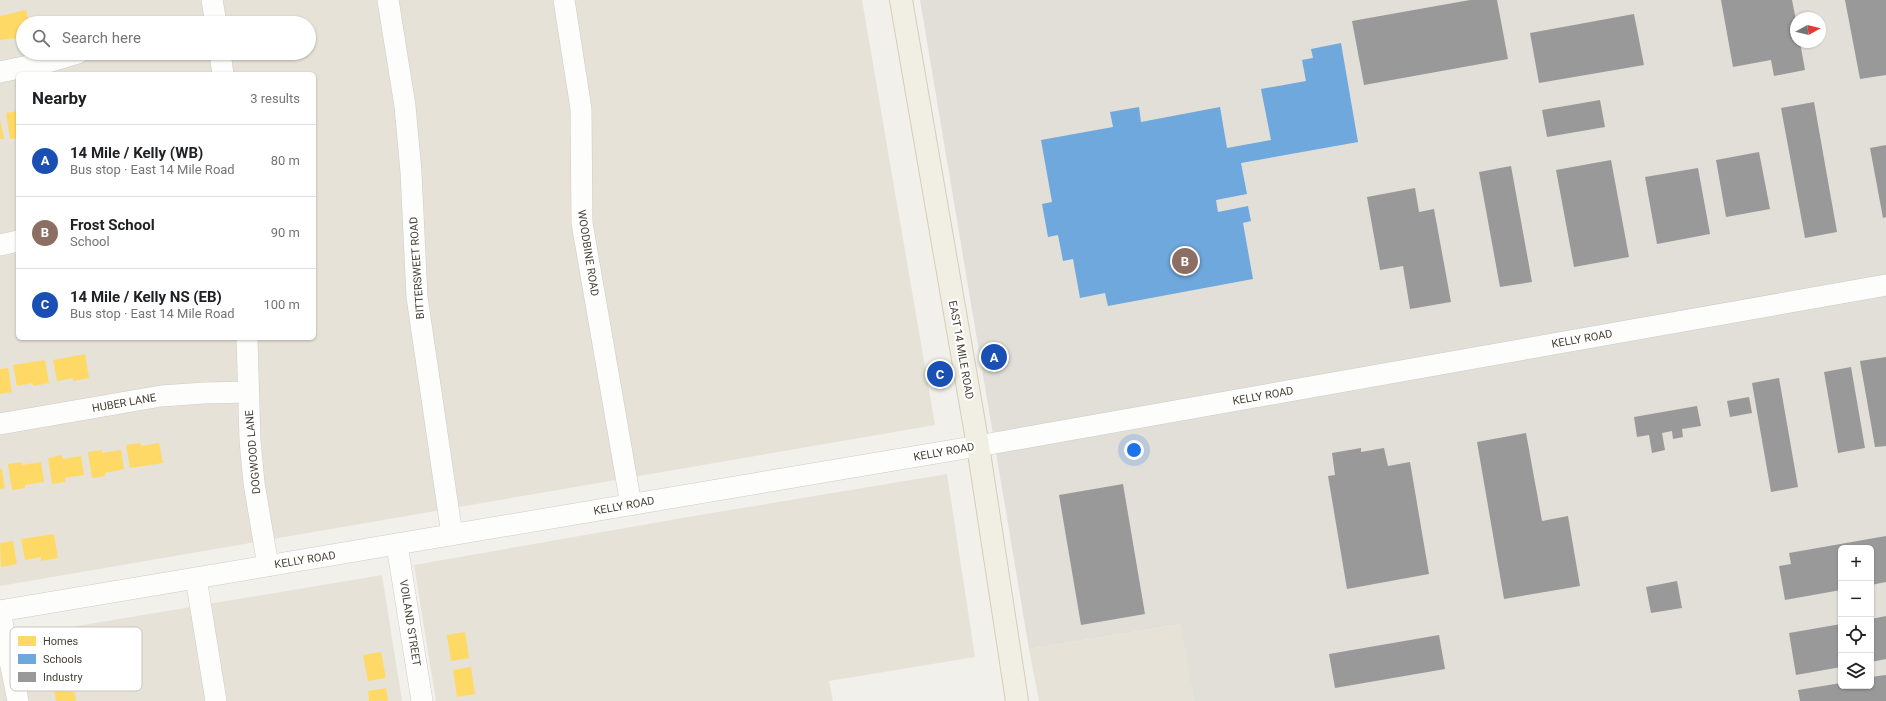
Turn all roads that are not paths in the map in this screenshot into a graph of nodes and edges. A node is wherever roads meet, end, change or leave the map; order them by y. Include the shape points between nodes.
1 (212, 0) edge
2 (388, 0) edge
3 (564, 0) edge
4 (901, 0) edge
5 (211, 16) edge
6 (55, 60) edge
7 (221, 60) edge
8 (0, 72) edge
9 (223, 72) edge
10 (16, 241) edge
11 (0, 245) edge
12 (1886, 285) edge
13 (247, 340) edge
14 (248, 392) junction
15 (0, 424) edge
16 (978, 446) junction
17 (631, 505) junction
18 (452, 535) junction
19 (396, 545) junction
20 (268, 566) junction
21 (196, 578) junction
22 (0, 612) edge
23 (10, 661) edge
24 (16, 691) edge
25 (18, 701) edge
26 (216, 701) edge
27 (422, 701) edge
28 (1017, 701) edge

1 - 5 street
2 - 18 street, BITTERSWEET ROAD via 405,106 417,297
3 - 17 street, WOODBINE ROAD via 581,109 582,223
4 - 16 main road, EAST 14 MILE ROAD
6 - 8 street
7 - 9 street
10 - 11 street
12 - 16 street, KELLY ROAD
13 - 14 street, DOGWOOD LANE
14 - 15 street, HUBER LANE via 160,396
14 - 20 street, DOGWOOD LANE via 254,483
16 - 17 street, KELLY ROAD
16 - 28 main road, EAST 14 MILE ROAD
17 - 18 street, KELLY ROAD
18 - 19 street, KELLY ROAD
19 - 20 street, KELLY ROAD
19 - 27 street, VOILAND STREET
20 - 21 street, KELLY ROAD
21 - 22 street, KELLY ROAD
21 - 26 street
22 - 23 street
24 - 25 street

